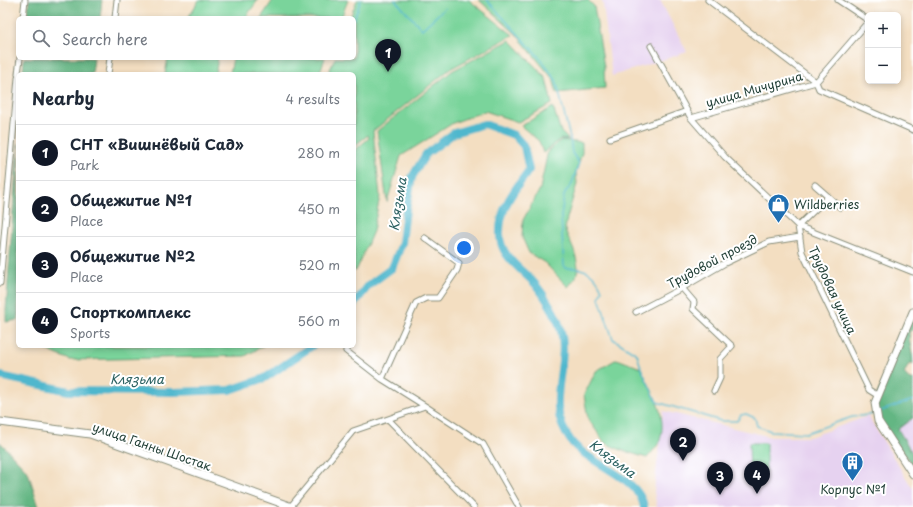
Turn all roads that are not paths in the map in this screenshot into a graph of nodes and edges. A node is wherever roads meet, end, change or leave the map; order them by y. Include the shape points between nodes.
1 (25, 0) edge
2 (117, 0) edge
3 (708, 0) edge
4 (838, 0) edge
5 (23, 16) edge
6 (115, 16) edge
7 (865, 19) edge
8 (865, 22) edge
9 (651, 46) dead end
10 (20, 60) edge
11 (110, 60) edge
12 (18, 72) edge
13 (108, 72) edge
14 (816, 82) junction
15 (16, 101) edge
16 (687, 111) junction
17 (691, 118) junction
18 (913, 130) edge
19 (610, 138) dead end
20 (815, 185) dead end
21 (828, 197) junction
22 (840, 207) dead end
23 (798, 226) junction
24 (424, 238) dead end
25 (800, 238) junction
26 (913, 272) edge
27 (0, 283) edge
28 (682, 288) junction
29 (636, 312) dead end
30 (913, 312) edge
31 (346, 350) dead end
32 (382, 379) junction
33 (714, 391) dead end
34 (877, 395) junction
35 (425, 406) junction
36 (388, 419) junction
37 (0, 422) edge
38 (913, 474) edge
39 (291, 507) edge
40 (474, 507) edge
41 (518, 507) edge

1 - 5 street
2 - 6 street
3 - 14 street
4 - 7 street
8 - 14 street, улица Мичурина
9 - 16 street
10 - 12 street
11 - 13 street
14 - 17 street, улица Мичурина
14 - 18 street via 819,89
15 - 27 street
16 - 17 street
16 - 19 street
17 - 23 street via 725,157
20 - 21 street
21 - 22 street
21 - 23 street
23 - 25 street, Трудовая улица
23 - 26 street
24 - 32 street via 459,263 457,270 438,298 426,298 416,303
25 - 28 street, Трудовой проезд via 769,242 725,263
25 - 34 street, Трудовая улица via 802,252 869,390
28 - 29 street, Трудовой проезд
28 - 33 street via 694,302 693,309 732,346 720,359 720,378
30 - 34 main road
31 - 32 street
32 - 35 street
34 - 38 main road via 877,415
35 - 36 street
35 - 41 street via 483,444
36 - 39 street via 353,430
36 - 40 street
37 - 39 main road, улица Ганны Шостак via 90,434

